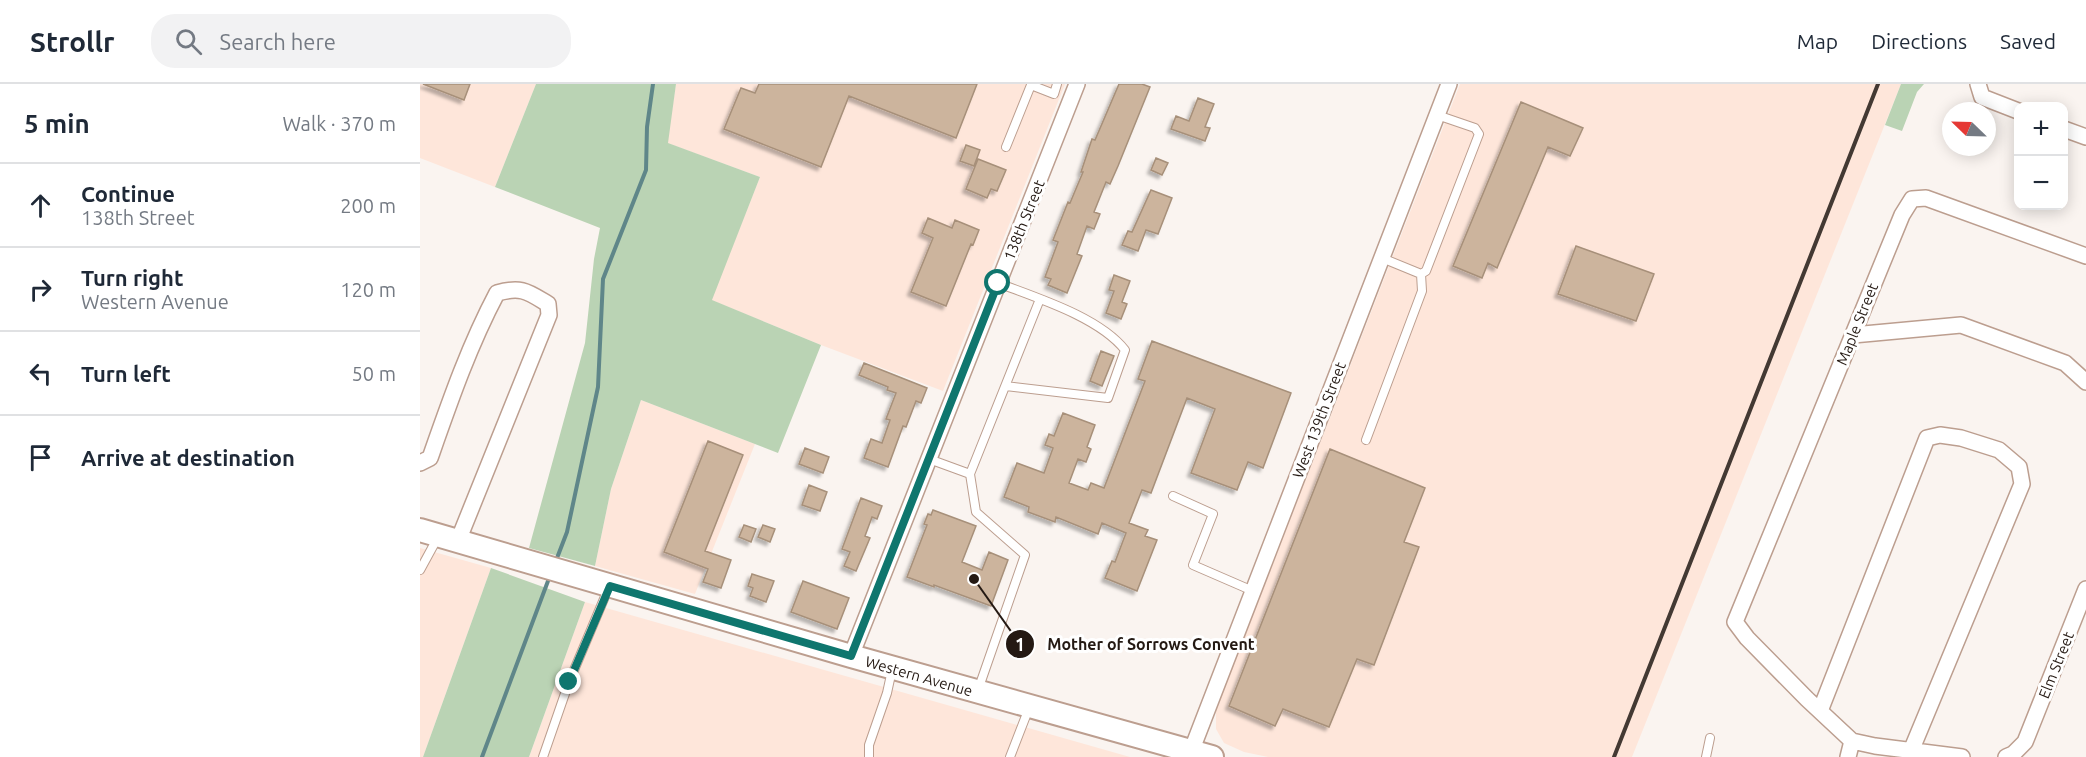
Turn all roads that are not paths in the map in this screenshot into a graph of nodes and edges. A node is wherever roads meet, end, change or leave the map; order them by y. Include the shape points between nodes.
1 (1058, 84) edge
2 (1077, 84) edge
3 (1449, 84) edge
4 (1978, 84) edge
5 (2014, 109) edge
6 (1437, 115) junction
7 (2068, 130) edge
8 (2086, 137) edge
9 (1006, 147) dead end
10 (2086, 256) edge
11 (1382, 258) junction
12 (1421, 274) junction
13 (998, 283) junction
14 (1040, 299) junction
15 (1853, 335) junction
16 (2086, 382) edge
17 (1006, 386) junction
18 (1366, 440) dead end
19 (929, 459) junction
20 (420, 463) edge
21 (970, 474) junction
22 (1173, 496) dead end
23 (439, 536) edge
24 (420, 570) edge
25 (610, 586) junction
26 (2086, 589) edge
27 (1253, 591) junction
28 (851, 656) junction
29 (892, 668) junction
30 (977, 692) junction
31 (1029, 706) junction
32 (1820, 711) junction
33 (1710, 738) dead end
34 (1851, 741) junction
35 (1911, 751) junction
36 (1874, 752) edge
37 (1198, 755) edge
38 (543, 757) edge
39 (869, 757) edge
40 (1010, 757) edge
41 (1706, 757) edge
42 (1848, 757) edge
43 (1962, 757) edge
44 (2006, 757) edge

1 - 9 lane via 1053,94 1031,85
2 - 13 street, 138th Street
3 - 6 street, West 139th Street
4 - 5 street via 1982,97
6 - 11 street, West 139th Street
6 - 12 lane via 1475,128 1479,134 1426,271
7 - 8 street
10 - 15 street, Maple Street via 1926,198 1911,199
11 - 12 lane
11 - 27 street, West 139th Street
12 - 18 lane via 1422,291
13 - 14 lane
13 - 19 street, 138th Street
14 - 17 lane
14 - 17 lane via 1097,325 1115,337 1125,350 1108,398
15 - 16 street via 1961,325 2066,363
15 - 32 street, Maple Street via 1735,622
17 - 21 lane
19 - 21 lane
19 - 28 street, 138th Street
20 - 23 street via 430,458 466,358 497,293 524,290 548,304 549,315
21 - 30 lane via 976,512 1025,555
22 - 27 lane via 1213,514 1193,565
23 - 24 lane
23 - 25 main road, Western Avenue
25 - 28 main road, Western Avenue
25 - 38 lane via 569,682
26 - 44 street, Elm Street via 2025,742
27 - 37 street, West 139th Street
28 - 29 main road, Western Avenue
29 - 30 main road, Western Avenue
29 - 39 lane via 869,745
30 - 31 main road, Western Avenue
31 - 37 main road, Western Avenue
31 - 40 lane
32 - 34 street
32 - 35 street via 1926,438 1961,438 1999,450 2019,467 2022,484
33 - 41 lane
34 - 36 street
34 - 42 street
35 - 36 street
35 - 43 street

